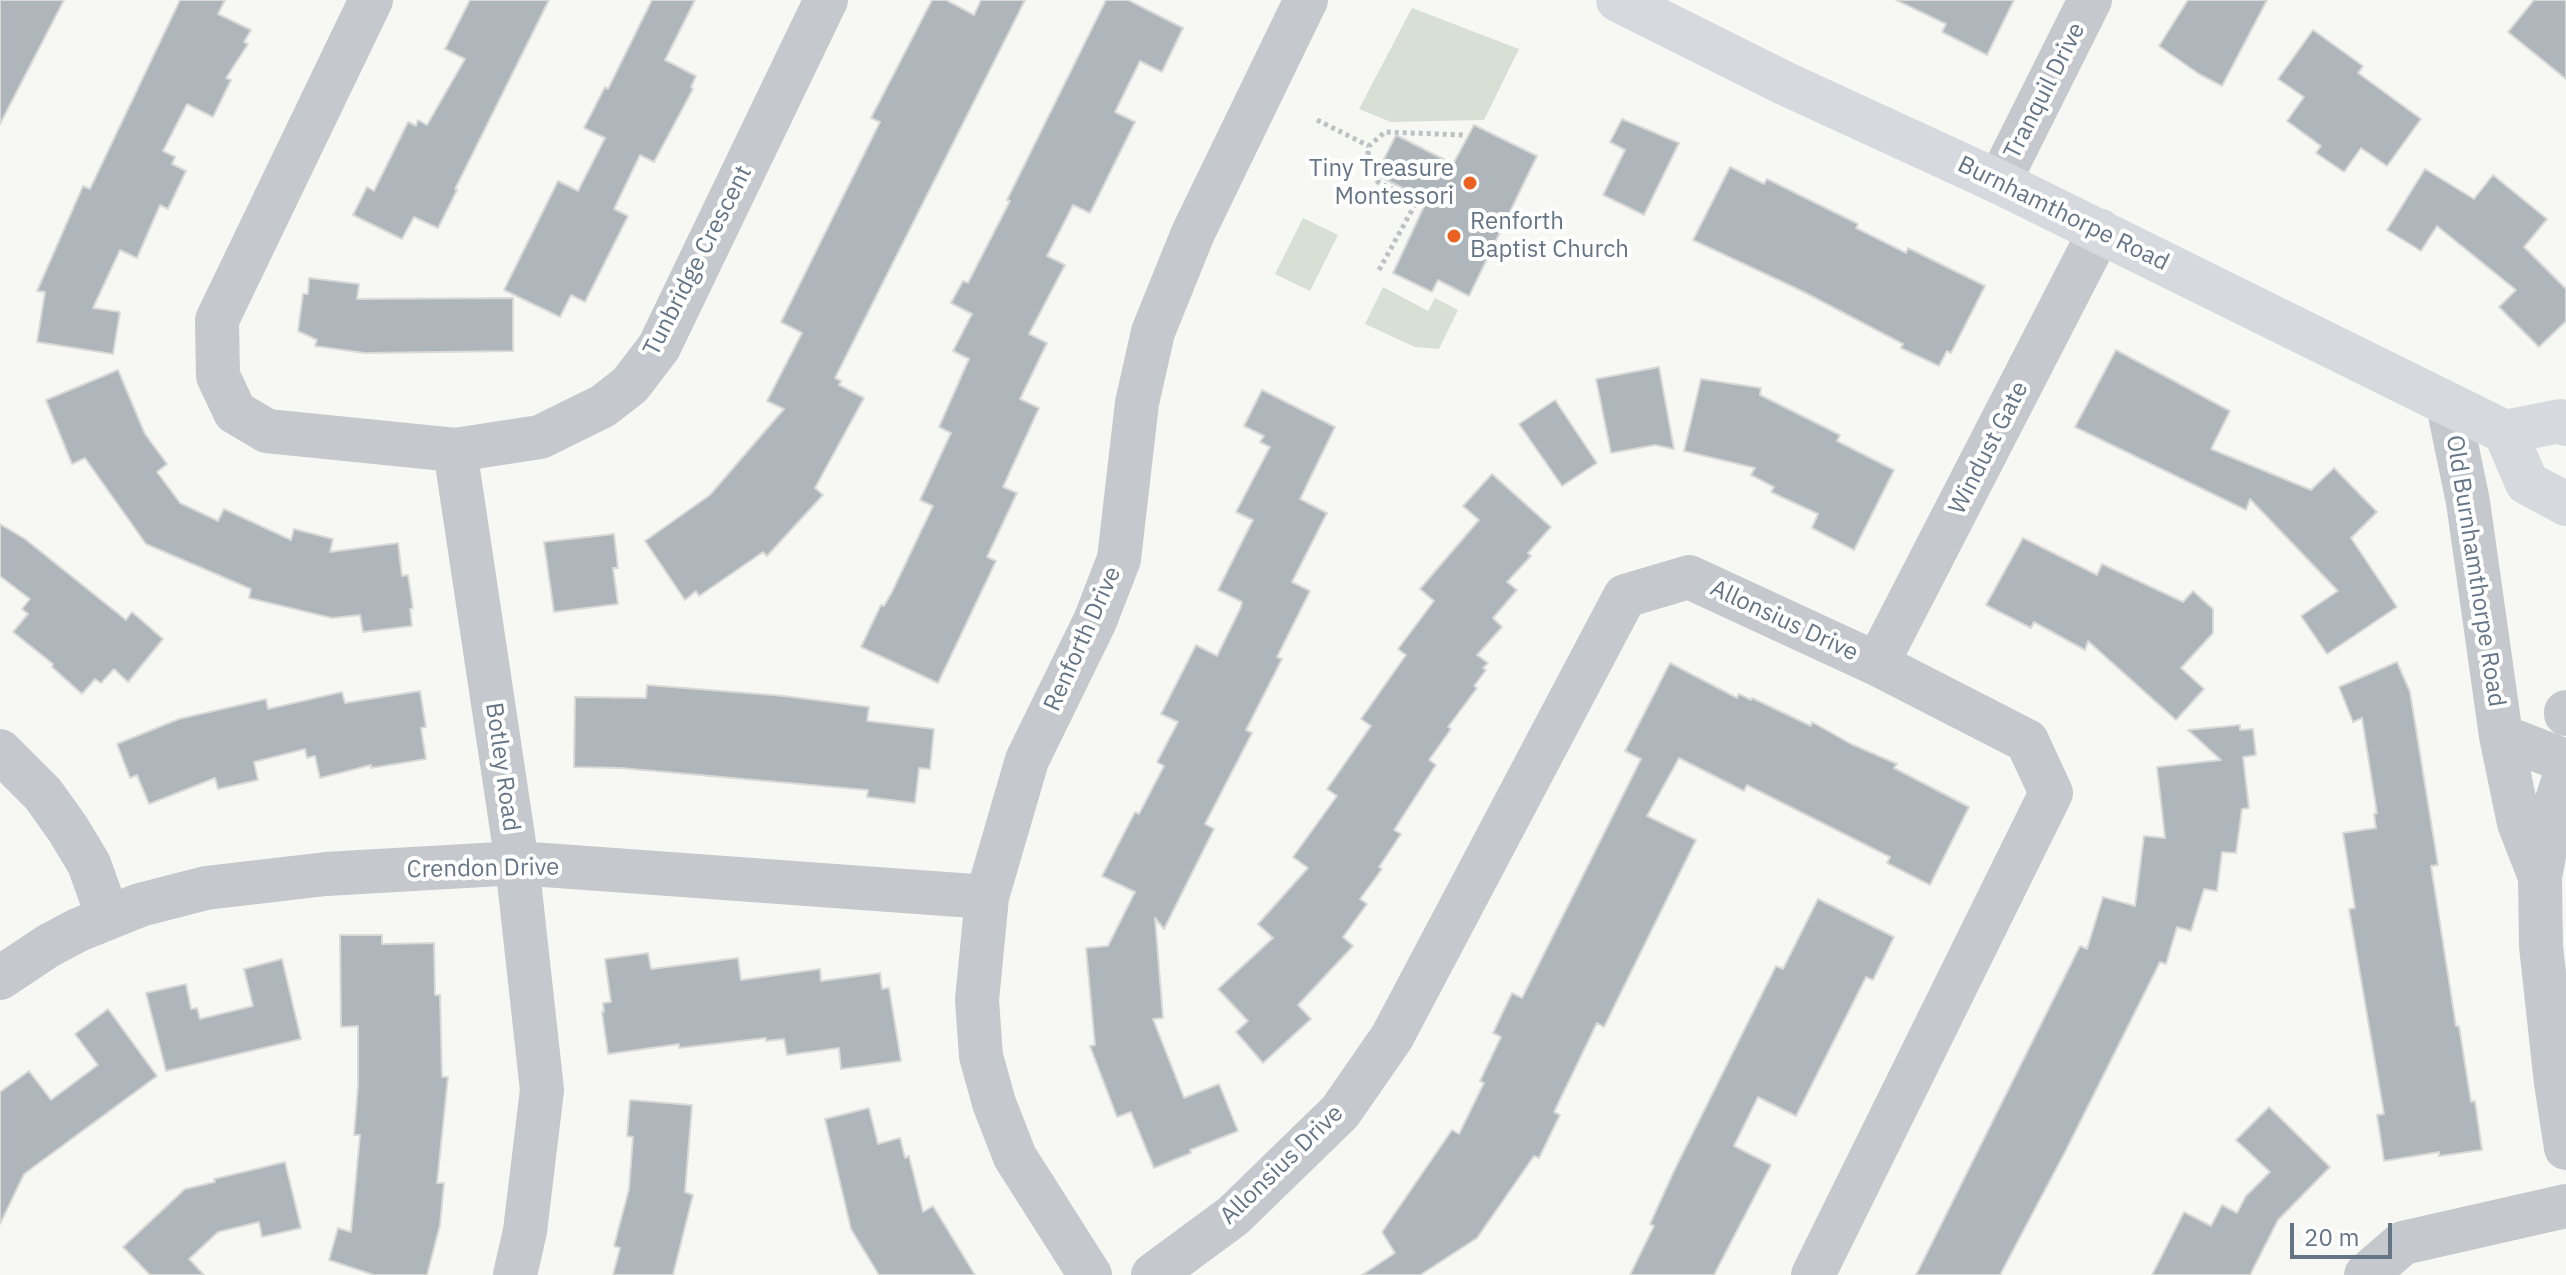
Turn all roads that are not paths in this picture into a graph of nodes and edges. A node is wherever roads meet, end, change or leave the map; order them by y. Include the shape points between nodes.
1 (371, 0) edge
2 (826, 0) edge
3 (1306, 0) edge
4 (1618, 0) edge
5 (2090, 0) edge
6 (1999, 182) junction
7 (2100, 231) junction
8 (2448, 405) junction
9 (2566, 424) edge
10 (2505, 432) junction
11 (455, 450) junction
12 (2566, 504) edge
13 (1877, 664) junction
14 (2501, 736) junction
15 (0, 751) edge
16 (2566, 761) edge
17 (2566, 772) edge
18 (517, 863) junction
19 (2540, 877) junction
20 (987, 897) junction
21 (108, 917) junction
22 (2554, 943) edge
23 (0, 978) edge
24 (2566, 1148) edge
25 (2566, 1206) edge
26 (515, 1275) edge
27 (1090, 1275) edge
28 (1153, 1275) edge
29 (1813, 1275) edge
30 (2366, 1275) edge

1 - 11 street, Tunbridge Crescent via 217,320 218,376 235,412 267,431
2 - 11 street, Tunbridge Crescent via 659,347 630,385 603,406 540,437
3 - 20 street, Renforth Drive via 1193,233 1153,332 1137,403 1119,559 1027,760
4 - 6 main road, Burnhamthorpe Road
5 - 6 street, Tranquil Drive
6 - 7 main road, Burnhamthorpe Road
7 - 8 main road, Burnhamthorpe Road
7 - 13 street, Windust Gate
8 - 10 main road, Burnhamthorpe Road
8 - 14 street, Old Burnhamthorpe Road via 2468,502
9 - 10 main road
10 - 12 main road via 2527,483
11 - 18 street, Botley Road
13 - 28 street, Allonsius Drive via 1689,577 1625,596 1375,1062 1340,1112 1233,1216
13 - 29 street, Allonsius Drive via 2027,741 2051,793
14 - 16 street, Old Burnhamthorpe Road
14 - 19 street, Old Burnhamthorpe Road via 2519,823
15 - 21 street via 43,794 68,829 89,864
17 - 19 street, Old Burnhamthorpe Road
18 - 20 street, Crendon Drive
18 - 21 street, Crendon Drive via 326,874 206,888
18 - 26 street, Botley Road via 542,1090
19 - 22 street, Old Burnhamthorpe Road
20 - 27 street, Renforth Drive via 977,1000 984,1068 1015,1157
21 - 23 street, Crendon Drive via 48,946
22 - 24 street, Old Burnhamthorpe Road via 2556,1083
25 - 30 street via 2403,1243

